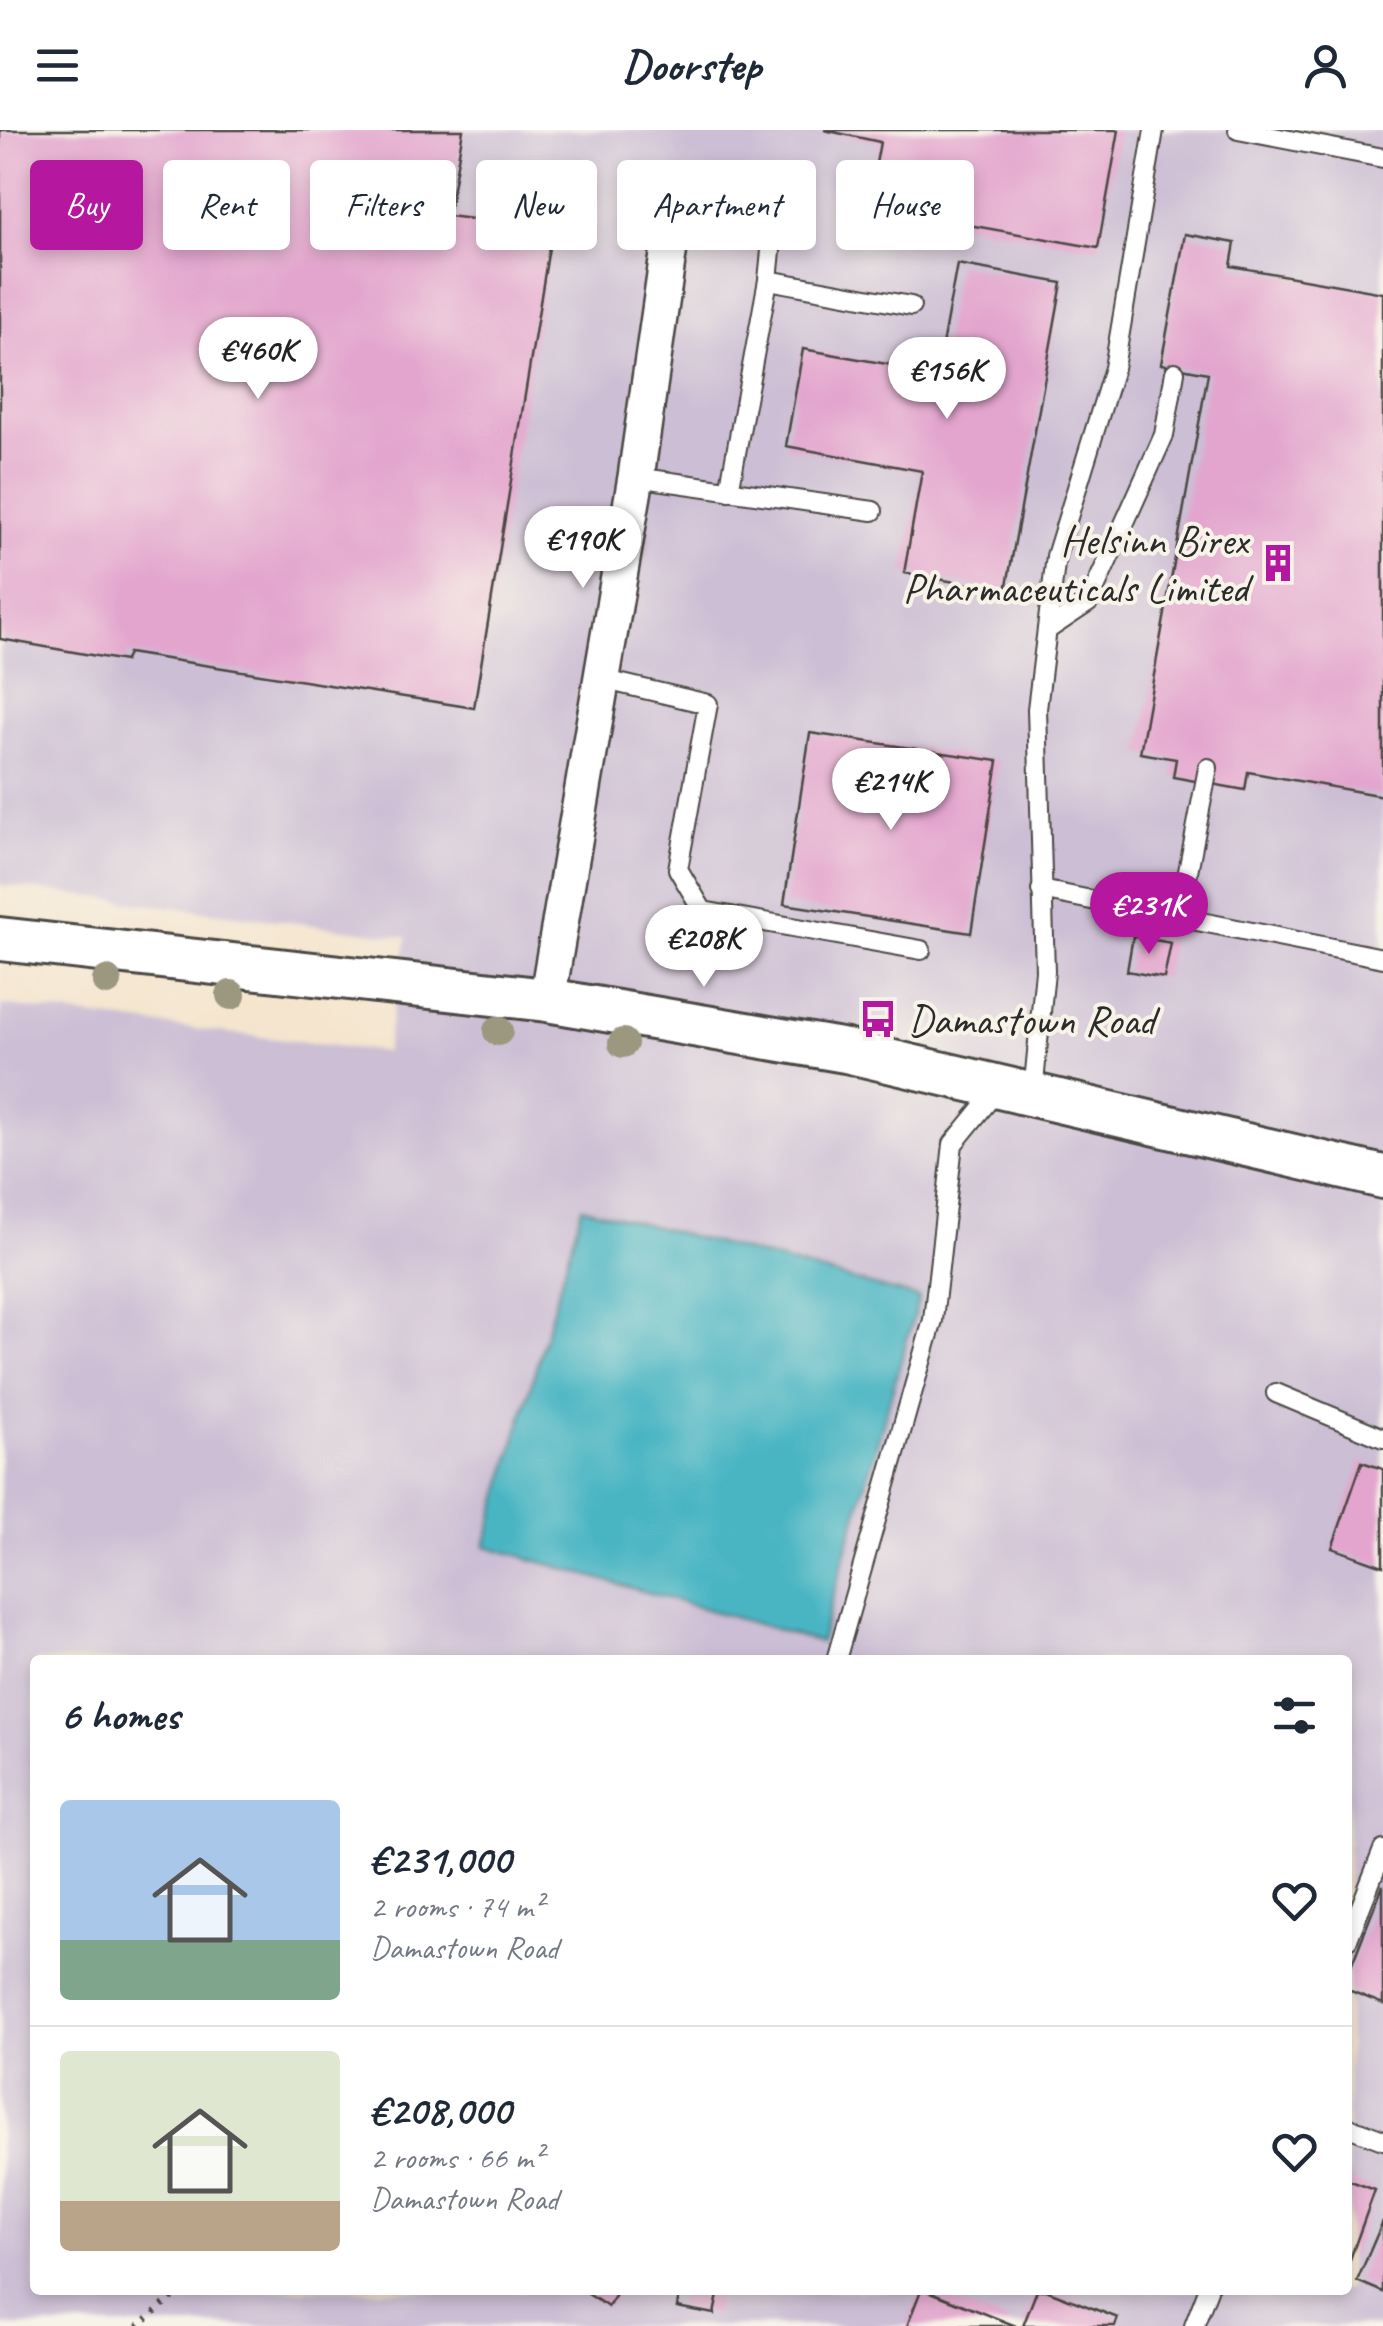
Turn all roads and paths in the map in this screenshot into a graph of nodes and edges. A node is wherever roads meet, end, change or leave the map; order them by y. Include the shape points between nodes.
1 (1154, 130) edge
2 (1238, 130) edge
3 (1383, 158) edge
4 (669, 250) edge
5 (771, 250) edge
6 (768, 280) junction
7 (911, 306) dead end
8 (1175, 372) dead end
9 (636, 476) junction
10 (729, 491) junction
11 (873, 512) dead end
12 (1047, 630) junction
13 (601, 678) junction
14 (1208, 768) dead end
15 (1041, 890) junction
16 (1180, 918) junction
17 (0, 940) edge
18 (922, 950) dead end
19 (1383, 958) edge
20 (547, 1000) junction
21 (1017, 1090) junction
22 (1383, 1177) edge
23 (1276, 1393) dead end
24 (1383, 1438) edge
25 (837, 1655) edge
26 (1383, 1850) edge
27 (1352, 1929) edge
28 (1352, 2128) edge
29 (1383, 2140) edge
30 (175, 2295) edge
31 (1206, 2295) edge
32 (138, 2326) edge
33 (1194, 2326) edge

1 - 12 lane via 1114,368 1056,556
2 - 3 lane
4 - 9 street
5 - 6 lane
6 - 7 lane
6 - 10 lane
8 - 12 lane via 1164,434 1089,602
9 - 10 lane
9 - 13 street
10 - 11 lane
12 - 15 lane via 1037,708
13 - 18 lane via 708,704 678,870 702,911
13 - 20 street
14 - 16 lane
15 - 16 lane
15 - 21 lane via 1045,970
16 - 19 lane
17 - 20 street
20 - 21 street via 846,1050
21 - 22 street
21 - 25 lane via 954,1144 933,1320
23 - 24 lane
26 - 27 lane
28 - 29 lane
30 - 32 path
31 - 33 lane

